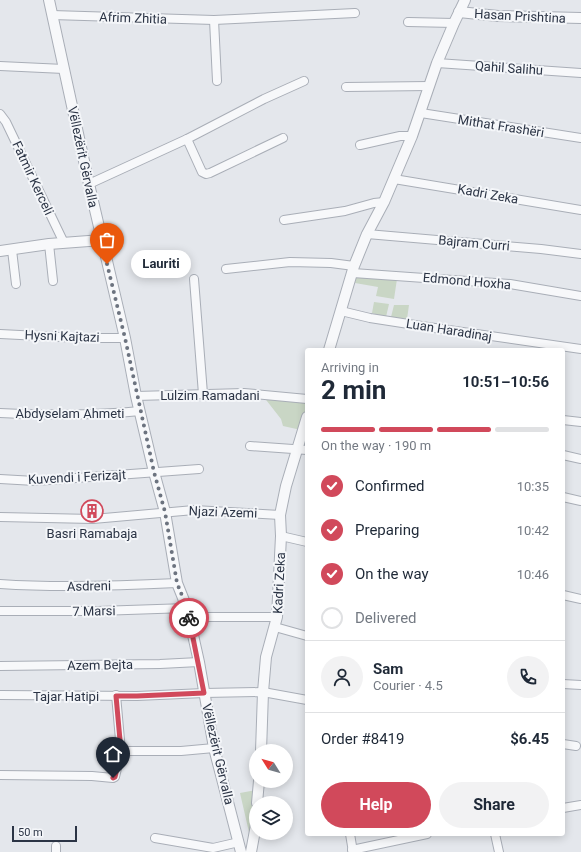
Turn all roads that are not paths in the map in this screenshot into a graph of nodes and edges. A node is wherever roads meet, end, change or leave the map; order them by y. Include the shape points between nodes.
1 (49, 0) edge
2 (465, 0) edge
3 (459, 12) junction
4 (355, 13) dead end
5 (52, 15) junction
6 (581, 18) edge
7 (214, 20) junction
8 (408, 22) dead end
9 (454, 23) junction
10 (437, 63) junction
11 (0, 66) edge
12 (64, 69) junction
13 (581, 73) edge
14 (217, 81) dead end
15 (304, 81) dead end
16 (429, 86) junction
17 (346, 87) dead end
18 (421, 113) junction
19 (0, 114) edge
20 (3, 123) edge
21 (412, 136) junction
22 (283, 138) dead end
23 (581, 138) edge
24 (188, 139) junction
25 (360, 144) dead end
26 (394, 178) junction
27 (89, 184) junction
28 (384, 202) junction
29 (581, 210) edge
30 (284, 220) dead end
31 (367, 234) junction
32 (102, 240) junction
33 (49, 244) junction
34 (64, 244) junction
35 (12, 250) junction
36 (0, 251) edge
37 (581, 254) edge
38 (226, 269) dead end
39 (353, 269) junction
40 (194, 279) dead end
41 (54, 281) dead end
42 (16, 284) dead end
43 (581, 296) edge
44 (341, 311) junction
45 (0, 334) edge
46 (125, 338) junction
47 (330, 348) edge
48 (581, 349) edge
49 (203, 394) junction
50 (136, 396) junction
51 (305, 399) edge
52 (140, 411) junction
53 (0, 413) edge
54 (565, 420) edge
55 (581, 422) edge
56 (305, 430) edge
57 (250, 446) dead end
58 (302, 450) edge
59 (565, 455) edge
60 (581, 459) edge
61 (199, 469) dead end
62 (154, 472) junction
63 (0, 479) edge
64 (565, 497) edge
65 (581, 501) edge
66 (165, 512) junction
67 (280, 515) junction
68 (0, 517) edge
69 (281, 536) junction
70 (305, 542) edge
71 (177, 583) junction
72 (0, 584) edge
73 (565, 595) edge
74 (581, 599) edge
75 (0, 611) edge
76 (188, 613) junction
77 (276, 622) junction
78 (305, 635) edge
79 (199, 662) junction
80 (0, 666) edge
81 (565, 684) edge
82 (581, 685) edge
83 (263, 692) junction
84 (204, 693) junction
85 (0, 695) edge
86 (116, 696) junction
87 (305, 700) edge
88 (261, 744) edge
89 (565, 744) edge
90 (576, 746) dead end
91 (214, 748) junction
92 (121, 751) junction
93 (0, 775) edge
94 (581, 805) edge
95 (565, 808) edge
96 (350, 836) edge
97 (418, 836) edge
98 (495, 836) edge
99 (155, 838) dead end
100 (253, 840) edge
101 (240, 847) edge
102 (352, 851) edge
103 (251, 852) edge
104 (499, 852) edge

1 - 5 street, Vëllezërit Gërvalla
2 - 3 street
3 - 6 street, Hasan Prishtina via 498,16
3 - 9 street
4 - 7 street, Afrim Zhitia
5 - 7 street, Afrim Zhitia
5 - 12 street, Vëllezërit Gërvalla
7 - 14 street
8 - 9 street
9 - 10 street
10 - 13 street, Qahil Salihu
10 - 16 street
11 - 12 street
12 - 27 street, Vëllezërit Gërvalla
15 - 24 street
16 - 17 street
16 - 18 street
18 - 21 street
18 - 23 street, Mithat Frashëri
19 - 20 street, Fatmir Kerceli
20 - 34 street, Fatmir Kerceli
21 - 25 street
21 - 26 street
22 - 24 street via 206,174 202,172
24 - 27 street
26 - 28 street
26 - 29 street, Kadri Zeka
27 - 32 street, Vëllezërit Gërvalla
28 - 30 street
28 - 31 street
31 - 37 street, Bajram Curri
31 - 39 street
32 - 34 street
32 - 46 street, Vëllezërit Gërvalla
33 - 34 street
33 - 35 street
33 - 41 street
35 - 36 street
35 - 42 street
38 - 39 street via 290,262 331,264
39 - 43 street, Edmond Hoxha via 510,284
39 - 44 street
40 - 49 street
44 - 47 street
44 - 48 street, Luan Haradinaj via 370,318
45 - 46 street, Hysni Kajtazi
46 - 50 street, Vëllezërit Gërvalla
49 - 50 street, Lulzim Ramadani
49 - 51 street, Lulzim Ramadani via 244,393
50 - 52 street, Vëllezërit Gërvalla
52 - 53 street, Abdyselam Ahmeti via 64,415
52 - 62 street, Vëllezërit Gërvalla
54 - 55 street
56 - 58 street, Kadri Zeka
57 - 58 street
58 - 67 street, Kadri Zeka via 286,486
59 - 60 street
61 - 62 street, Kuvendi i Ferizajt
62 - 63 street, Kuvendi i Ferizajt via 35,481
62 - 66 street, Vëllezërit Gërvalla
64 - 65 street
66 - 67 street, Njazi Azemi via 194,510
66 - 68 street, Njazi Azemi via 93,519
66 - 71 street, Vëllezërit Gërvalla
67 - 69 street, Kadri Zeka
69 - 70 street
69 - 77 street, Kadri Zeka
71 - 72 street, Asdreni via 45,587
71 - 76 street, Vëllezërit Gërvalla
73 - 74 street
75 - 76 street, 7 Marsi
76 - 77 street, 7 Marsi
76 - 79 street, Vëllezërit Gërvalla
77 - 78 street, 7 Marsi
77 - 83 street, Kadri Zeka via 266,657
79 - 80 street, Azem Bejta
79 - 84 street, Vëllezërit Gërvalla
81 - 82 street
83 - 84 street, Tajar Hatipi
83 - 87 street, Tajar Hatipi
83 - 88 street, Kadri Zeka
84 - 86 street, Tajar Hatipi
84 - 91 street, Vëllezërit Gërvalla
85 - 86 street, Tajar Hatipi
86 - 92 street
89 - 90 street
91 - 92 street
91 - 101 street, Vëllezërit Gërvalla
92 - 93 street via 113,778
94 - 95 street
96 - 102 street
97 - 102 street
98 - 104 street
99 - 101 street via 213,848
100 - 103 street

